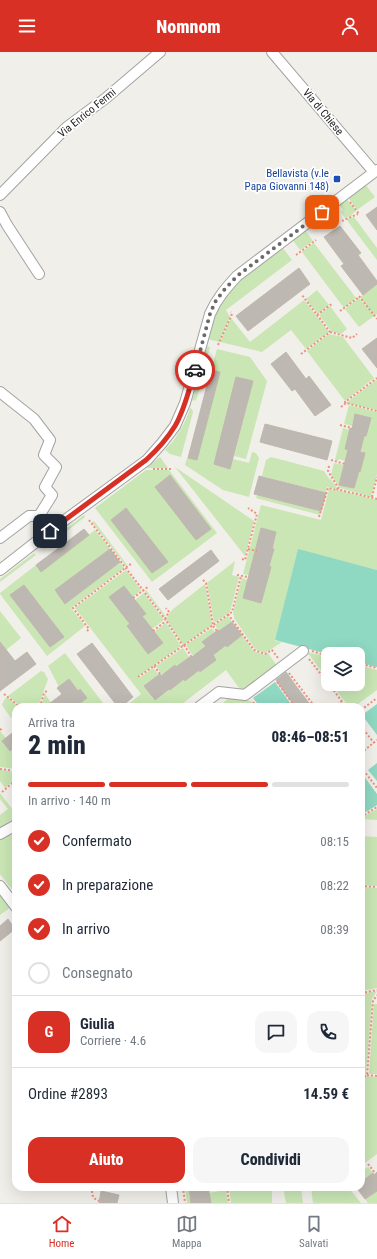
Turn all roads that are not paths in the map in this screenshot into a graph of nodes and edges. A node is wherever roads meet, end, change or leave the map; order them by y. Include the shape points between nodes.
1 (160, 52) edge
2 (272, 52) edge
3 (376, 171) edge
4 (0, 194) edge
5 (0, 212) edge
6 (39, 274) dead end
7 (0, 392) edge
8 (39, 516) junction
9 (50, 531) junction
10 (0, 538) edge
11 (0, 570) edge
12 (303, 651) road end
13 (204, 703) edge
14 (12, 827) edge
15 (0, 834) edge
16 (0, 886) edge
17 (12, 902) edge
18 (172, 1191) edge
19 (174, 1203) edge

1 - 4 street, Via Enrico Fermi via 67,127
2 - 3 street, Via di Chiese
3 - 9 street via 237,276 224,290 210,314 185,403 175,426 143,463
5 - 6 street
7 - 8 street via 34,419 50,440 44,454 56,467 45,487 52,495
8 - 9 street
8 - 10 street via 29,516
9 - 11 street
12 - 13 street via 245,695 219,692
14 - 15 street
16 - 17 street
18 - 19 street

